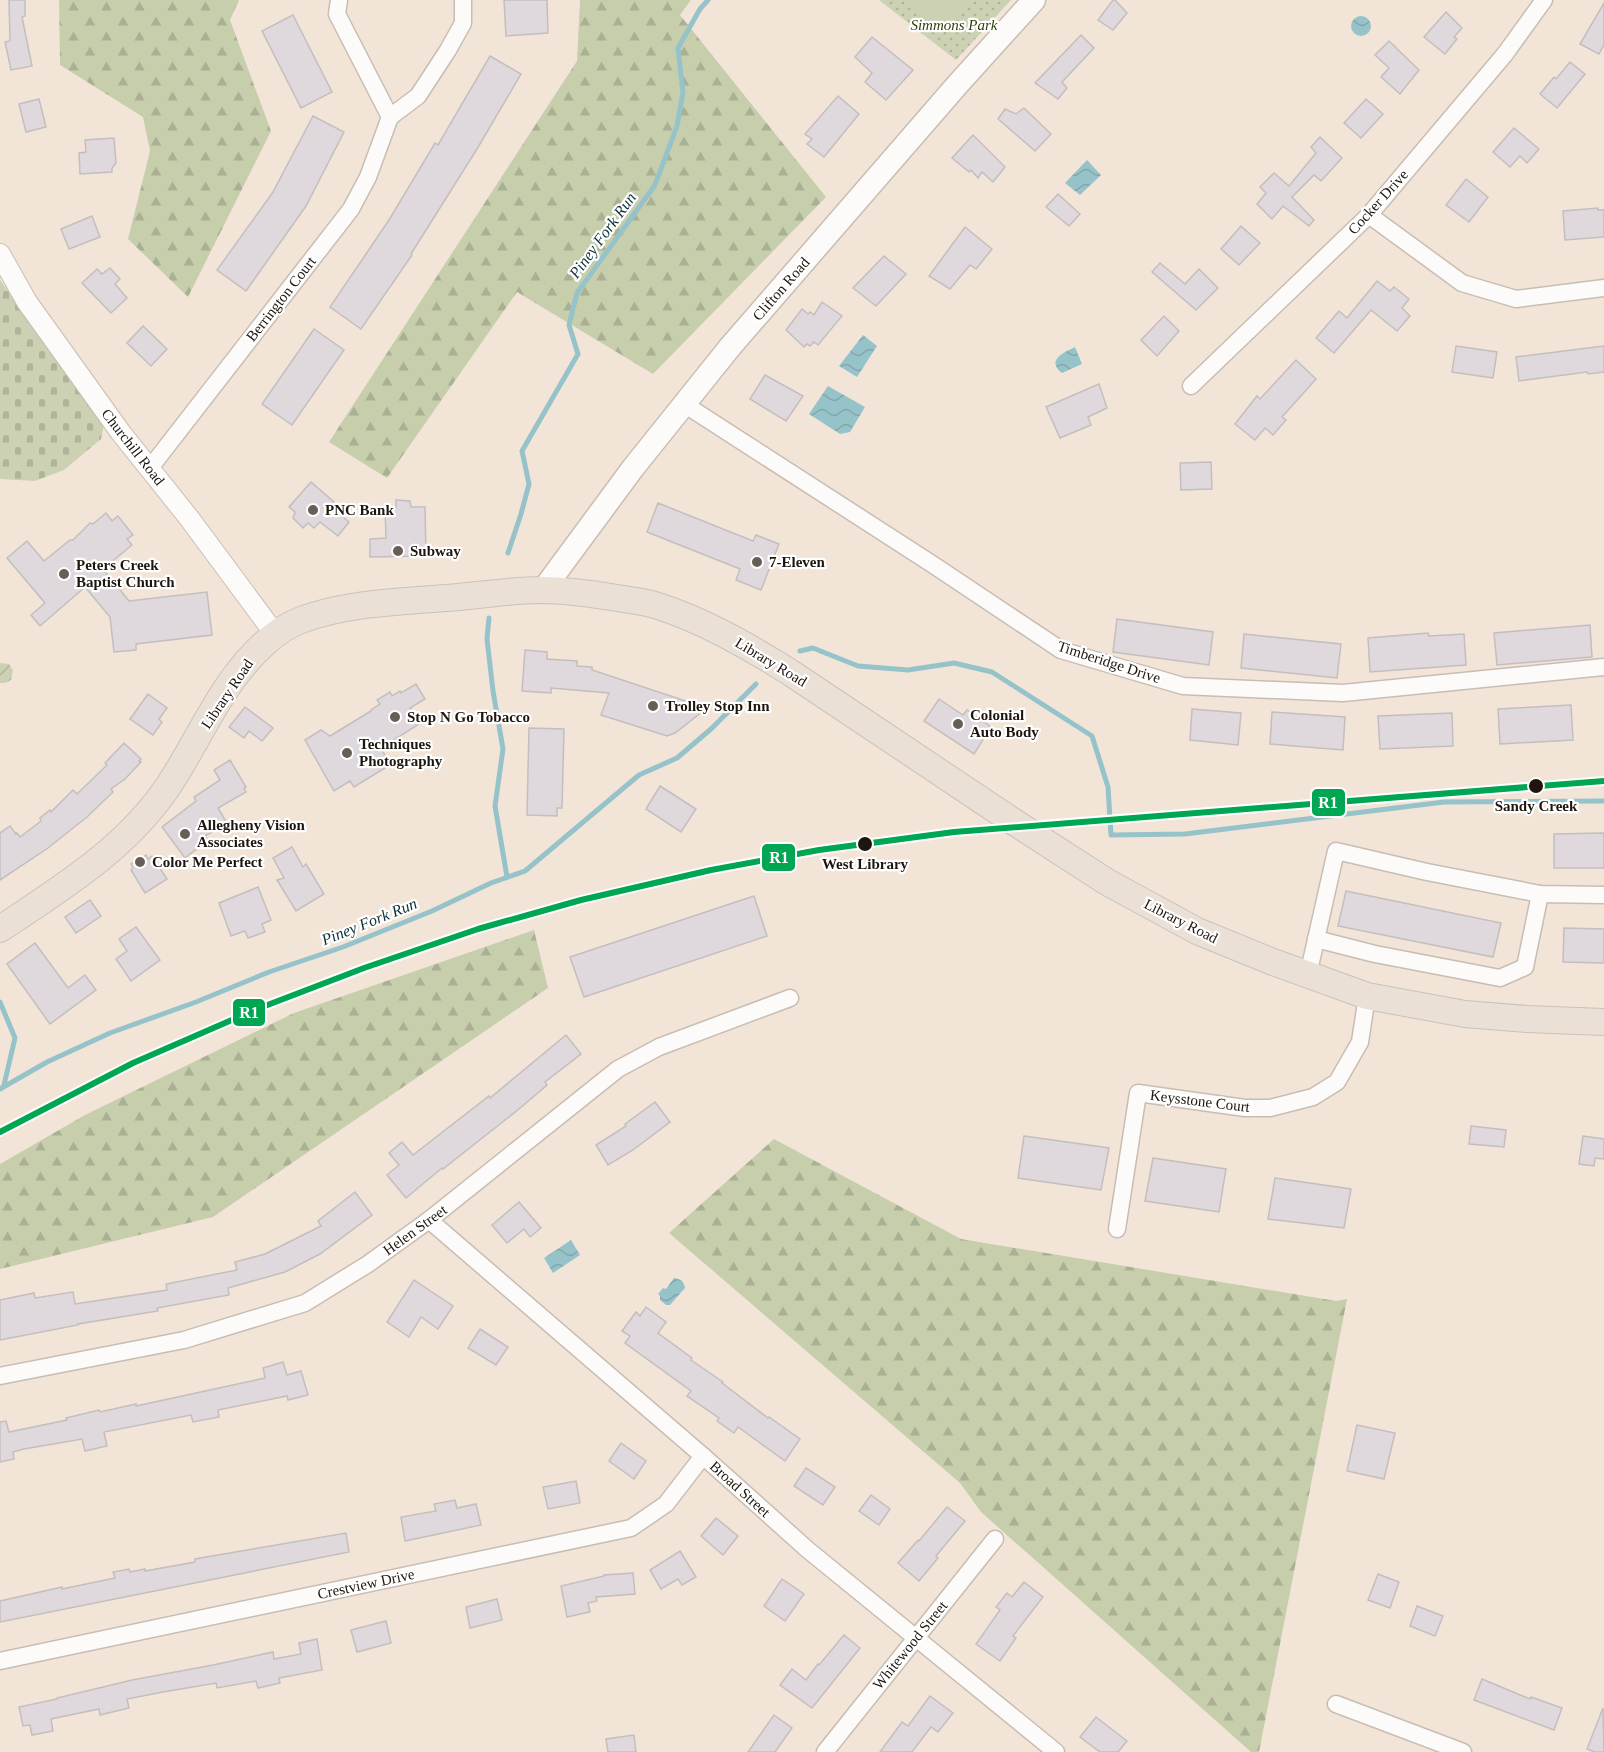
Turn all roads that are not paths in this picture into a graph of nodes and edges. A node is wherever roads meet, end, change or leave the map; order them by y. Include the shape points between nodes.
1 (339, 0) edge
2 (463, 0) edge
3 (1034, 0) edge
4 (1544, 0) edge
5 (390, 117) junction
6 (1369, 215) junction
7 (0, 254) edge
8 (1604, 288) edge
9 (1191, 386) dead end
10 (684, 404) junction
11 (150, 468) junction
12 (543, 590) junction
13 (275, 634) junction
14 (1604, 667) edge
15 (1540, 894) junction
16 (1604, 895) edge
17 (0, 929) edge
18 (1316, 939) junction
19 (1308, 975) junction
20 (1367, 996) junction
21 (790, 998) dead end
22 (1604, 1022) edge
23 (429, 1220) junction
24 (1117, 1229) dead end
25 (0, 1376) edge
26 (703, 1456) junction
27 (995, 1539) dead end
28 (916, 1637) junction
29 (0, 1661) edge
30 (1336, 1704) dead end
31 (825, 1752) edge
32 (1056, 1752) edge
33 (1462, 1752) edge

1 - 5 street via 337,14
2 - 5 street via 463,23 448,50 418,96
3 - 10 main road, Clifton Road
4 - 6 street, Cocker Drive via 1505,54
5 - 11 street, Berrington Court via 368,177 351,209
6 - 8 street via 1462,284 1516,299
6 - 9 street, Cocker Drive
7 - 11 street, Churchill Road via 27,302
10 - 12 main road, Clifton Road
10 - 14 street, Timberidge Drive via 1061,650 1183,686 1343,693
11 - 13 street, Churchill Road
12 - 13 main road, Library Road via 333,611 297,621
12 - 19 main road, Library Road via 653,604 711,627 791,673 1107,882 1197,932
13 - 17 main road, Library Road via 230,683 169,785 144,818 82,873
15 - 16 street
15 - 18 street via 1525,967 1500,978
15 - 18 street via 1336,851
18 - 19 street
19 - 20 main road, Library Road
20 - 22 main road, Library Road via 1465,1014
20 - 24 street, Keysstone Court via 1359,1042 1337,1082 1314,1097 1270,1108 1245,1108 1138,1093
21 - 23 street, Helen Street via 659,1047 618,1069
23 - 25 street, Helen Street via 305,1303 184,1340
23 - 26 street, Broad Street
26 - 28 street, Broad Street via 808,1550
26 - 29 street, Crestview Drive via 666,1504 631,1528
27 - 28 street, Whitewood Street
28 - 31 street, Whitewood Street
28 - 32 street, Broad Street
30 - 33 street

